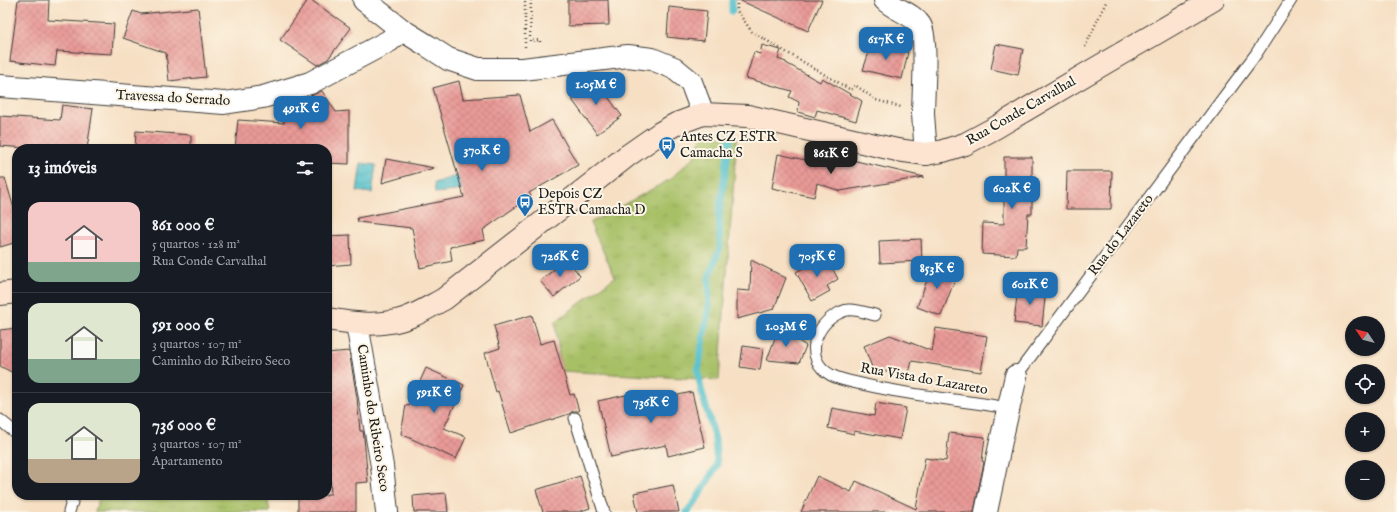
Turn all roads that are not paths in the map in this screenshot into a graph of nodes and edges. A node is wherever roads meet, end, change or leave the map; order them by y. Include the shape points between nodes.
1 (364, 0) edge
2 (885, 0) edge
3 (1213, 0) edge
4 (1291, 0) edge
5 (402, 30) junction
6 (0, 86) edge
7 (703, 114) junction
8 (926, 154) junction
9 (12, 293) edge
10 (0, 294) edge
11 (875, 315) dead end
12 (332, 320) edge
13 (357, 324) junction
14 (1016, 376) joint
15 (1008, 408) junction
16 (575, 418) dead end
17 (0, 420) edge
18 (12, 430) edge
19 (71, 500) edge
20 (70, 512) edge
21 (387, 512) edge
22 (604, 512) edge
23 (986, 512) edge

1 - 5 street
2 - 8 street via 920,25 924,40 923,114
3 - 8 main road, Rua Conde Carvalhal via 965,144
4 - 14 lane, Rua do Lazareto via 1256,54
5 - 6 street, Travessa do Serrado via 389,41 310,83 263,96 224,103
5 - 7 street via 448,58 478,69 524,69 628,56 652,59 674,68 690,82
7 - 8 main road, Rua Conde Carvalhal via 748,116
7 - 13 main road, Rua Conde Carvalhal via 660,133 444,299 414,314 390,322
9 - 10 main road
11 - 15 lane, Rua Vista do Lazareto via 847,310 823,324 816,339 814,352 817,362 830,375 895,392
12 - 13 main road, Rua Conde Carvalhal
13 - 21 street, Caminho do Ribeiro Seco via 382,466
14 - 15 street, Rua do Lazareto
15 - 23 street, Rua do Lazareto
16 - 22 lane
17 - 18 lane
19 - 20 lane

